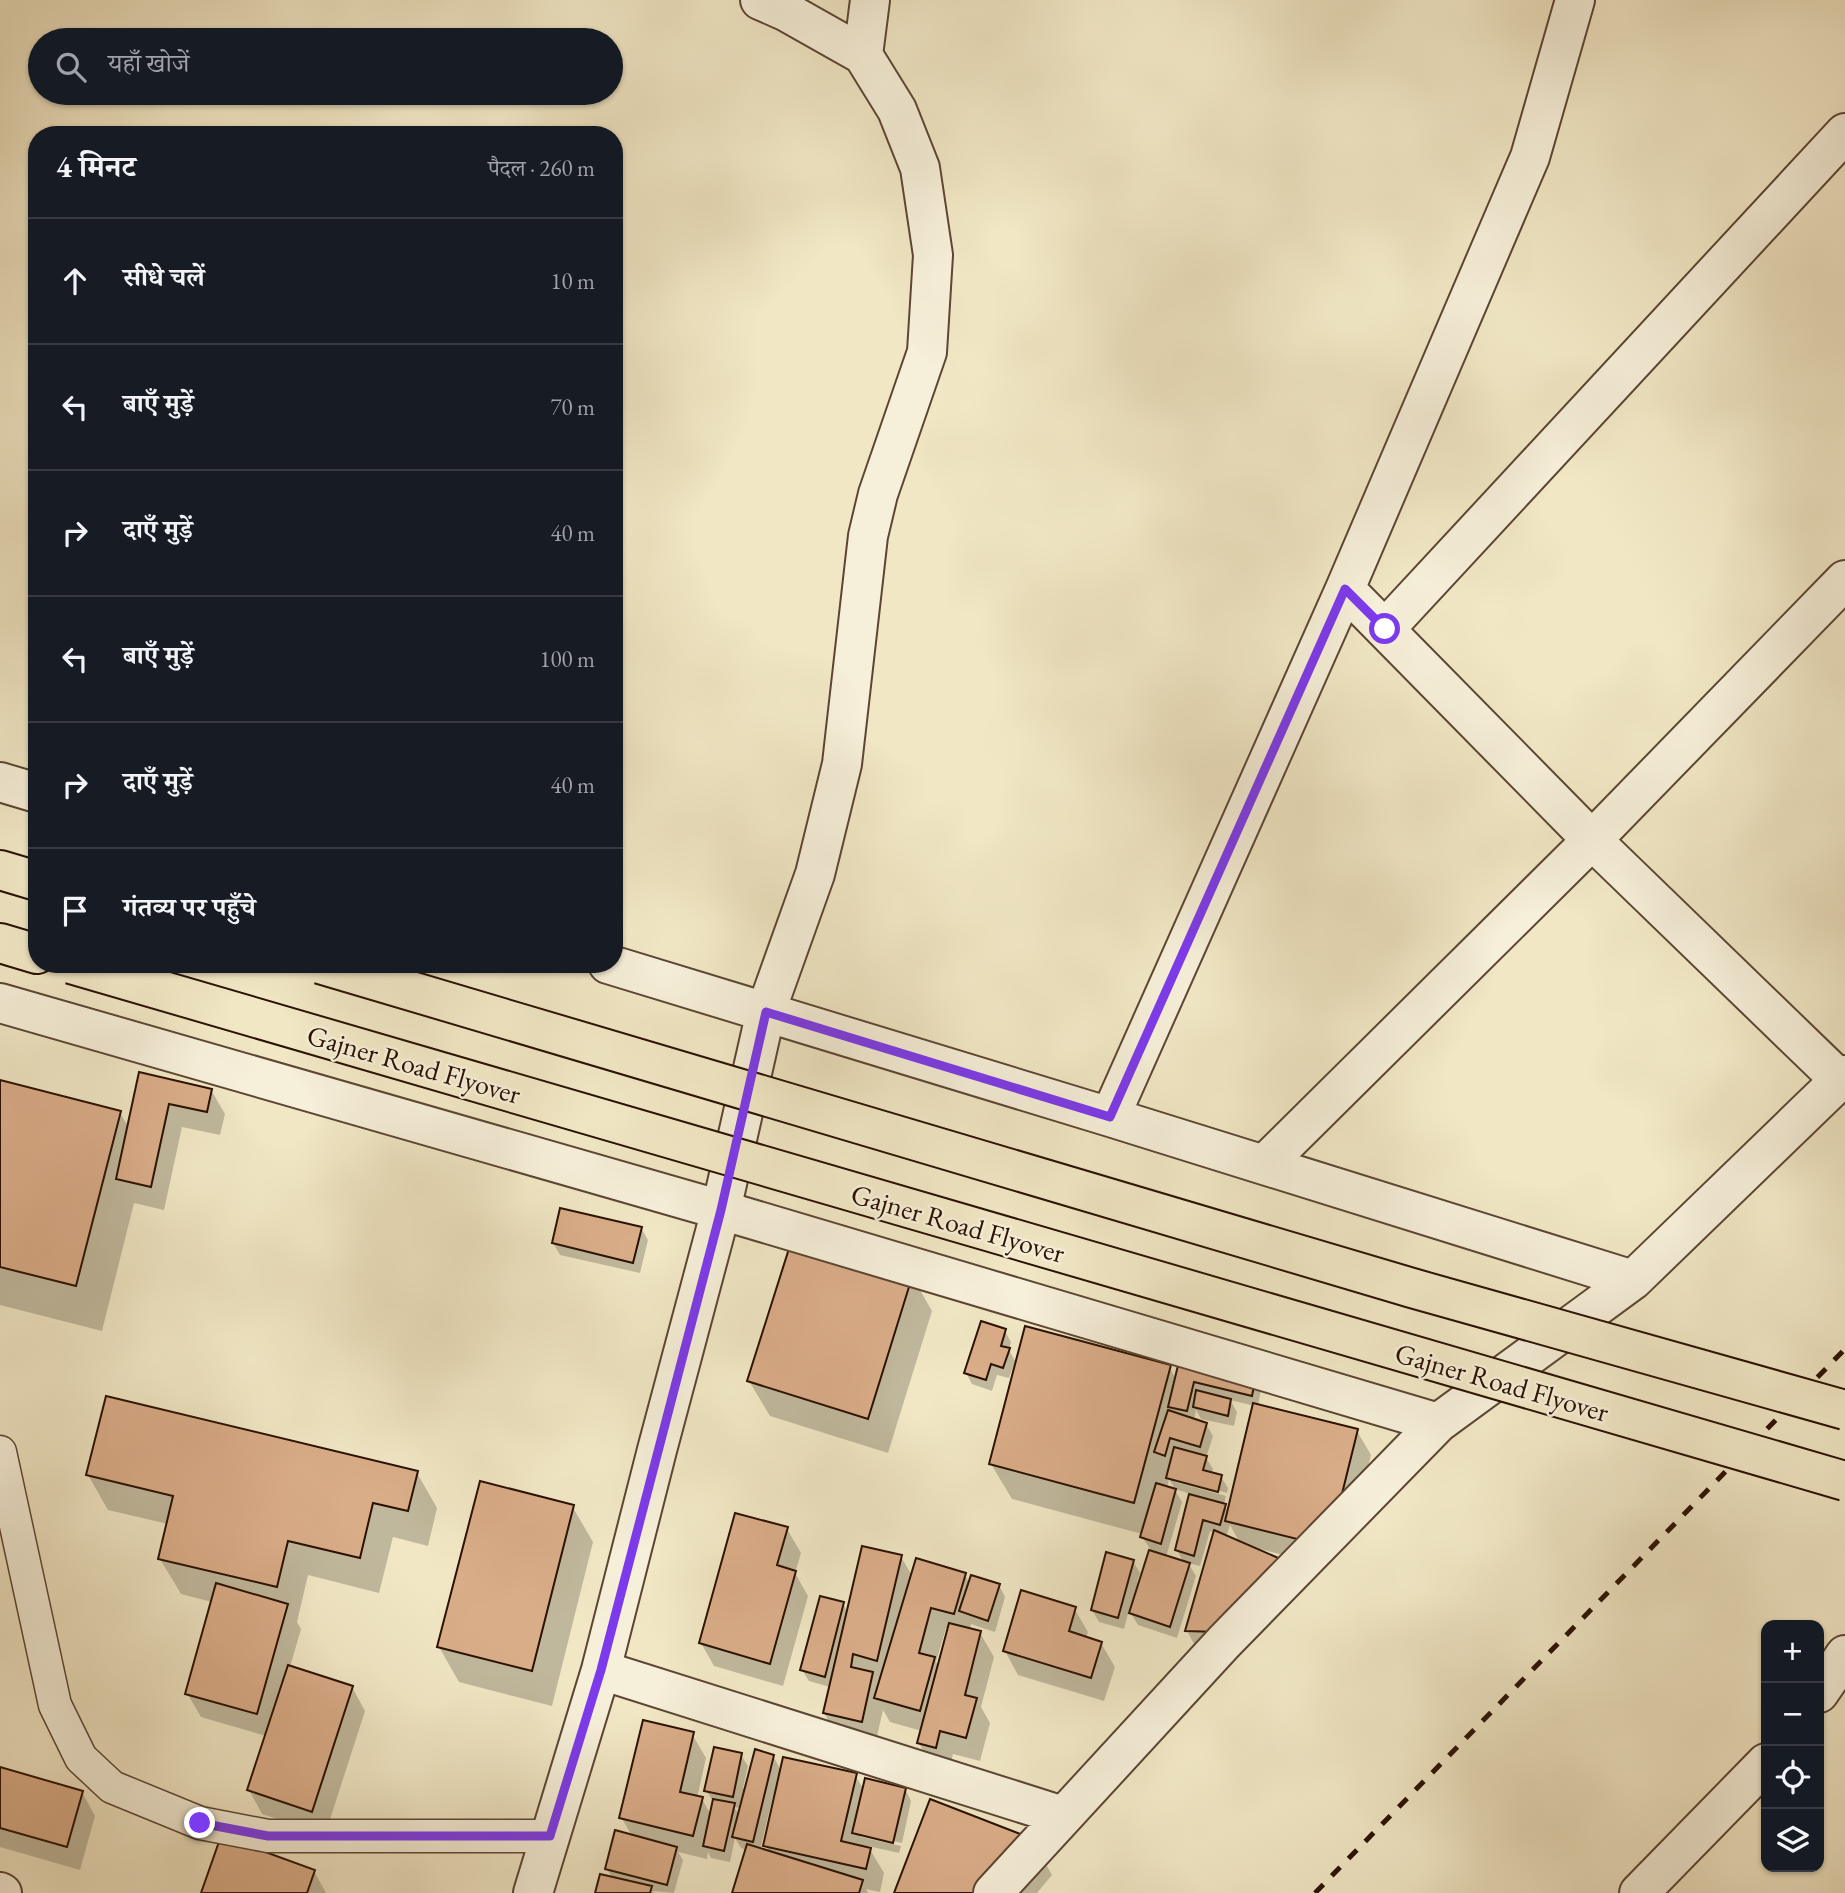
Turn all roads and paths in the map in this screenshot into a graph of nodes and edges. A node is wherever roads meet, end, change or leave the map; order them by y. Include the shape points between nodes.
1 (760, 0) edge
2 (870, 0) edge
3 (1575, 0) edge
4 (863, 55) junction
5 (1845, 133) edge
6 (1845, 580) edge
7 (1345, 589) junction
8 (1385, 629) junction
9 (0, 782) edge
10 (28, 790) edge
11 (1592, 840) junction
12 (0, 870) edge
13 (28, 878) edge
14 (0, 943) edge
15 (28, 951) edge
16 (623, 969) edge
17 (102, 973) edge
18 (350, 973) edge
19 (0, 1003) edge
20 (766, 1012) junction
21 (1842, 1077) edge
22 (1110, 1117) junction
23 (1264, 1165) junction
24 (721, 1210) junction
25 (1633, 1280) junction
26 (1845, 1410) edge
27 (1438, 1423) junction
28 (0, 1452) edge
29 (1845, 1481) edge
30 (1845, 1655) edge
31 (601, 1670) junction
32 (1824, 1686) edge
33 (1761, 1768) edge
34 (1063, 1816) junction
35 (550, 1836) junction
36 (533, 1893) edge
37 (993, 1893) edge
38 (1639, 1893) edge

1 - 4 street
2 - 4 street
3 - 7 street via 1530,157
4 - 20 street via 898,110 920,168 933,255 927,352 868,536 842,764 815,874
5 - 8 street
6 - 11 street
7 - 8 street
7 - 22 street
8 - 11 street
9 - 10 street
11 - 21 street
11 - 23 street
12 - 13 main road
14 - 15 main road
16 - 20 street
17 - 29 main road, Gajner Road Flyover, bridge
18 - 26 main road, bridge via 1412,1288
19 - 24 street
20 - 22 street
20 - 24 street
21 - 25 street
22 - 23 street
23 - 25 street
24 - 27 street
24 - 31 street
25 - 27 street
27 - 34 street via 1224,1642
28 - 35 lane via 55,1705 81,1758 112,1787 200,1823 268,1836
30 - 32 street
31 - 34 street
31 - 35 street
33 - 38 street
34 - 37 street
35 - 36 street

